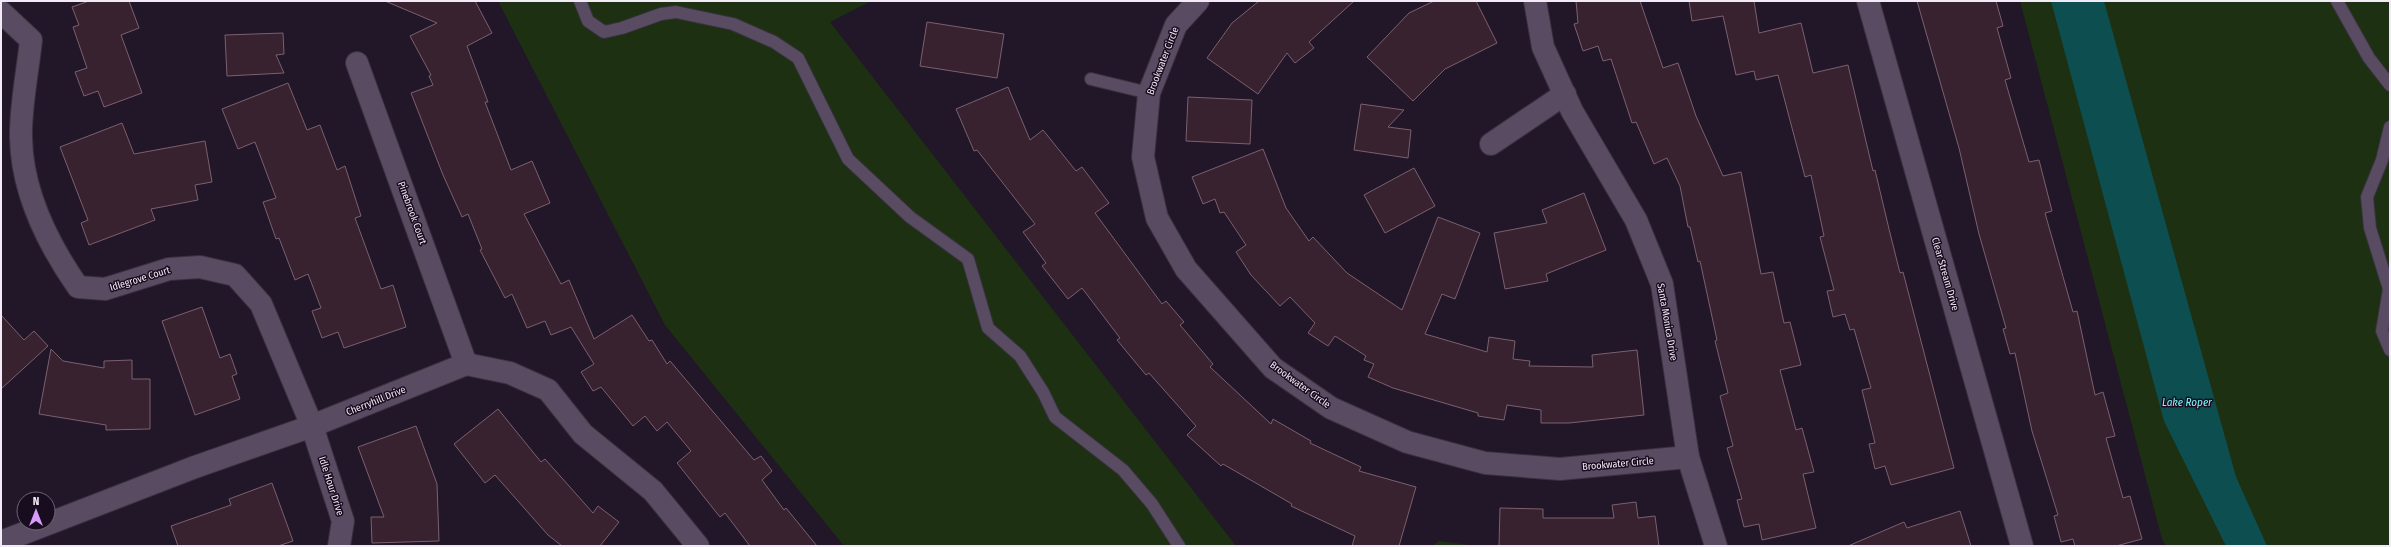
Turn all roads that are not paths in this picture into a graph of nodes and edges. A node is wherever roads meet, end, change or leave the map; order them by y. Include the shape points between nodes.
1 (580, 1) edge
2 (1198, 1) edge
3 (1535, 1) edge
4 (1868, 1) edge
5 (2337, 1) edge
6 (1, 12) edge
7 (357, 63) dead end
8 (1091, 79) dead end
9 (2390, 85) edge
10 (1149, 93) junction
11 (1565, 94) junction
12 (2390, 128) edge
13 (1491, 144) dead end
14 (2390, 350) edge
15 (466, 364) junction
16 (312, 426) junction
17 (1688, 457) junction
18 (1, 542) edge
19 (693, 544) edge
20 (339, 546) edge
21 (1179, 546) edge
22 (1716, 546) edge
23 (2022, 546) edge

1 - 21 lane via 588,21 604,32 661,14 676,12 733,24 774,42 798,58 848,159 910,217 968,259 988,328 1020,356 1043,392 1055,417 1123,470 1152,504
2 - 10 street, Brookwater Circle via 1176,25
3 - 11 street, Santa Monica Drive via 1543,47
4 - 23 street, Clear Stream Drive
5 - 9 lane via 2369,58
6 - 16 street, Idlegrove Court via 31,40 21,138 29,194 64,266 78,287 105,290 168,269 200,266 235,275 261,304
7 - 15 street, Pinebrook Court
8 - 10 lane
10 - 17 street, Brookwater Circle via 1143,157 1157,218 1186,269 1274,368 1331,408 1407,442 1485,463 1560,468
11 - 13 street
11 - 17 street, Santa Monica Drive via 1636,220 1662,284
12 - 14 lane via 2382,160 2367,197 2370,228 2389,289 2382,331
15 - 16 street, Cherryhill Drive
15 - 19 street via 510,373 548,390 583,434 653,492
16 - 18 street, Cherryhill Drive via 195,467
16 - 20 street, Idle Hour Drive via 342,520
17 - 22 street, Santa Monica Drive

